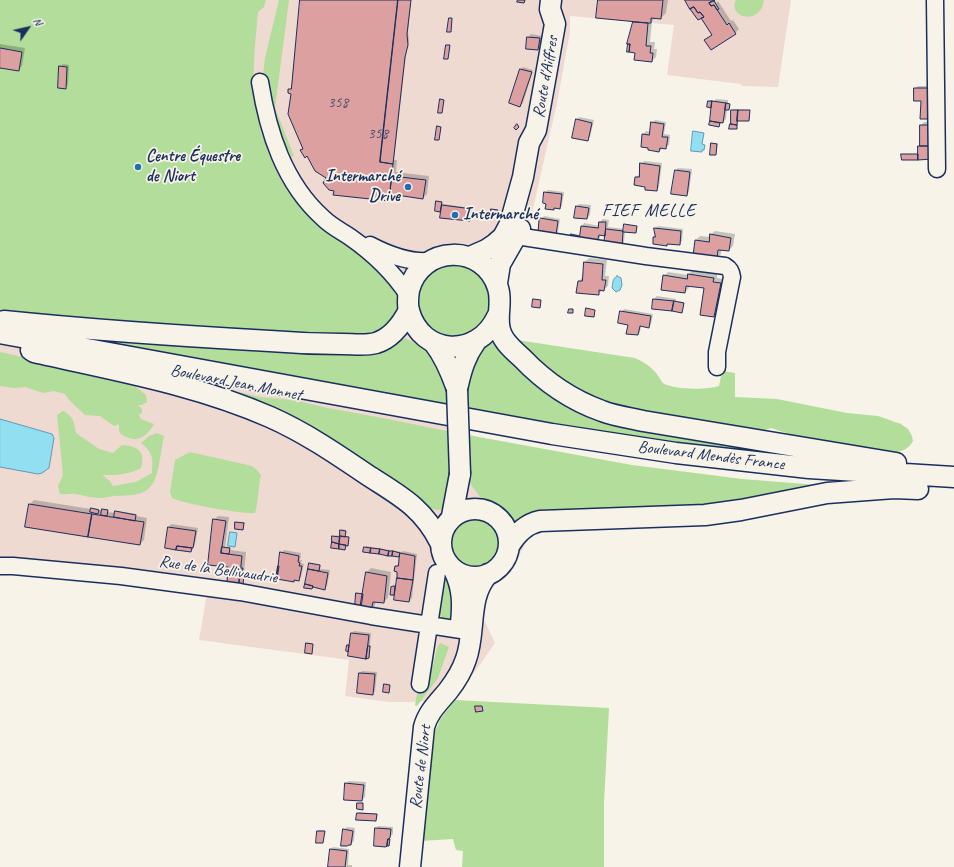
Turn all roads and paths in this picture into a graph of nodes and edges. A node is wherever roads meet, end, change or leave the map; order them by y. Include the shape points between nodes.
1 (552, 0) edge
2 (565, 0) edge
3 (936, 0) edge
4 (555, 24) junction
5 (260, 82) dead end
6 (536, 130) junction
7 (937, 169) dead end
8 (517, 235) junction
9 (351, 238) junction
10 (470, 257) junction
11 (431, 261) junction
12 (497, 283) junction
13 (409, 302) junction
14 (497, 317) junction
15 (0, 321) edge
16 (0, 333) edge
17 (0, 341) edge
18 (476, 341) junction
19 (434, 343) junction
20 (24, 345) junction
21 (717, 367) dead end
22 (457, 389) junction
23 (471, 423) junction
24 (954, 469) edge
25 (460, 474) junction
26 (954, 477) edge
27 (954, 484) edge
28 (954, 490) edge
29 (482, 509) junction
30 (452, 516) junction
31 (440, 542) junction
32 (509, 546) junction
33 (0, 566) edge
34 (446, 571) junction
35 (488, 574) junction
36 (429, 625) junction
37 (466, 630) junction
38 (420, 684) dead end
39 (404, 867) edge
40 (410, 867) edge

1 - 4 main road, Route d'Aiffres via 550,9
2 - 4 main road, Route d'Aiffres via 564,11
3 - 7 street
4 - 6 main road, Route d'Aiffres
5 - 9 street via 271,133 293,182 323,218
6 - 8 main road, Route d'Aiffres via 538,157
6 - 10 main road, Route d'Aiffres via 529,143 523,177 507,231 495,244
8 - 12 main road, Route d'Aiffres via 500,264
8 - 21 street via 725,266 732,277 717,352
9 - 11 street via 396,257 420,262
9 - 13 street via 397,278
10 - 11 main road via 451,254
10 - 12 main road via 487,268
11 - 13 main road via 416,275 411,285
12 - 14 main road via 500,300
13 - 15 main road via 404,319 393,333 384,340 363,344 207,338
13 - 19 main road via 413,321 418,330
14 - 18 main road via 489,331
14 - 24 main road via 501,333 509,345 535,372 563,393 603,412 898,464
16 - 23 main road, Boulevard Jean Monnet
17 - 20 main road, Boulevard Jean Monnet
18 - 19 main road via 457,347
18 - 22 main road via 464,362
19 - 22 main road via 441,352
20 - 23 main road, Boulevard Jean Monnet
20 - 31 main road via 34,352 133,374 222,398 270,417 306,435 407,500 428,521
22 - 25 main road, bridge
23 - 26 main road, Boulevard Mendès France via 758,463
23 - 27 main road, Boulevard Mendès France via 559,443 764,472 890,482
25 - 29 main road via 471,498
25 - 30 main road
28 - 32 main road via 894,488 849,491 705,515 540,521 518,533
29 - 30 main road via 466,509
29 - 32 main road via 490,512 502,523
30 - 31 main road via 444,528
31 - 34 main road
32 - 35 main road via 502,563
33 - 36 street, Rue de la Bellivaudrie via 121,576 240,592
34 - 35 main road via 474,577
34 - 36 street
34 - 37 main road via 459,580
35 - 37 main road via 478,589
36 - 37 street, Rue de la Bellivaudrie
36 - 38 street
37 - 39 main road, Route de Niort via 451,672 427,703 419,721
37 - 40 main road, Route de Niort via 466,659 459,675 429,714 424,727

